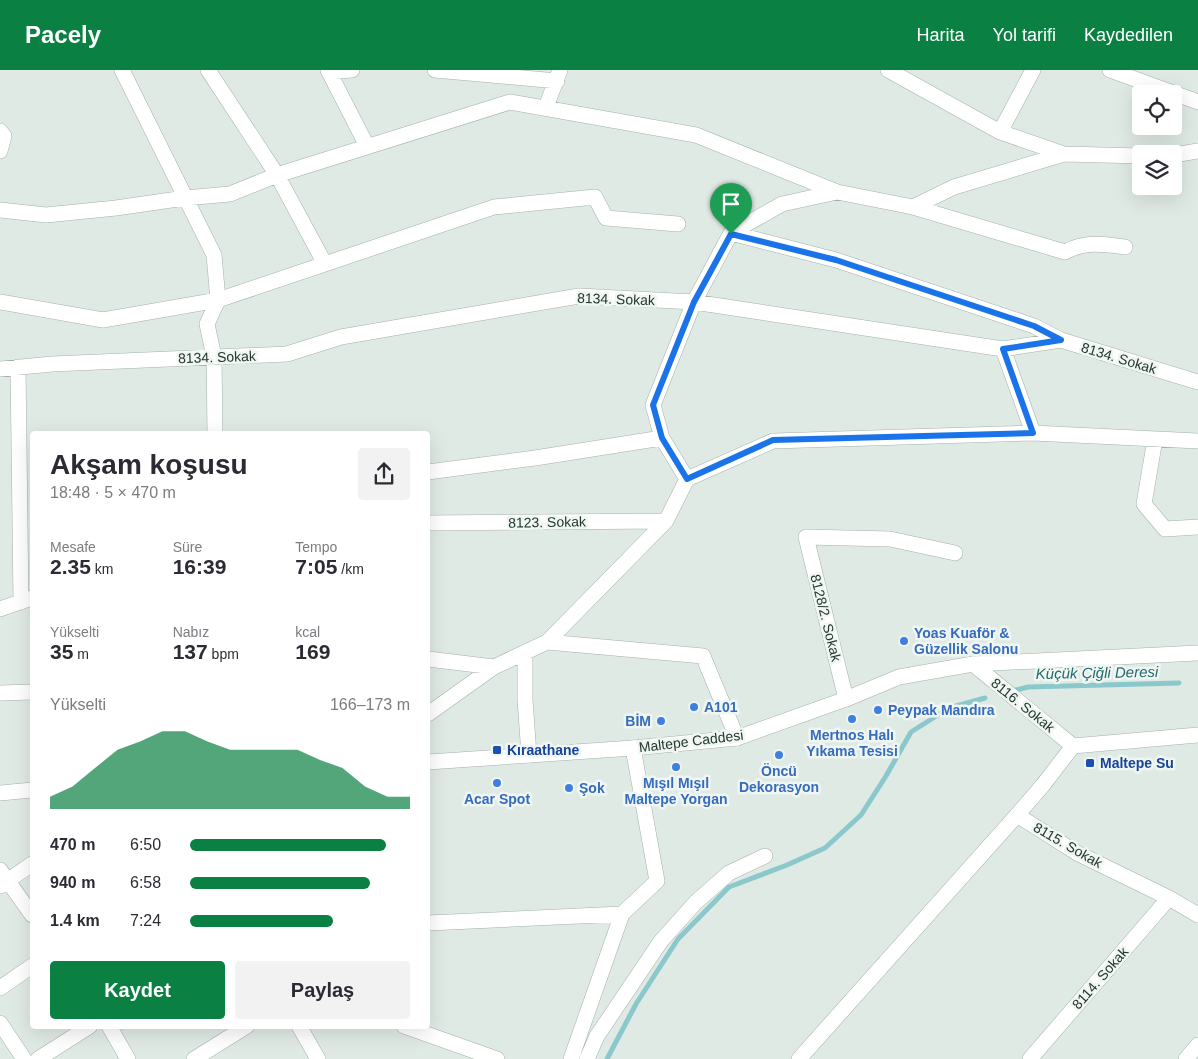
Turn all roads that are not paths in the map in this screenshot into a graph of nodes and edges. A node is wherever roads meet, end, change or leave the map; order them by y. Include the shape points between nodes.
1 (122, 70) edge
2 (208, 70) edge
3 (352, 70) edge
4 (435, 70) edge
5 (888, 70) edge
6 (1033, 70) edge
7 (1110, 70) edge
8 (329, 71) edge
9 (559, 75) edge
10 (1198, 102) edge
11 (546, 107) junction
12 (0, 132) edge
13 (1000, 132) junction
14 (367, 146) junction
15 (0, 151) edge
16 (1198, 151) edge
17 (1064, 154) junction
18 (1182, 154) edge
19 (1132, 156) edge
20 (277, 175) junction
21 (837, 192) junction
22 (185, 198) junction
23 (913, 207) junction
24 (0, 210) edge
25 (678, 224) dead end
26 (731, 234) junction
27 (1124, 247) dead end
28 (325, 264) junction
29 (218, 300) junction
30 (0, 302) edge
31 (694, 302) junction
32 (1061, 340) junction
33 (1003, 349) junction
34 (214, 357) junction
35 (18, 367) junction
36 (0, 369) edge
37 (1198, 382) edge
38 (215, 431) edge
39 (1033, 433) junction
40 (662, 438) junction
41 (1155, 439) junction
42 (1198, 441) edge
43 (430, 472) edge
44 (687, 479) junction
45 (26, 488) edge
46 (666, 521) junction
47 (430, 523) edge
48 (1198, 527) edge
49 (955, 553) dead end
50 (27, 600) edge
51 (0, 609) edge
52 (547, 642) junction
53 (525, 653) junction
54 (1198, 653) edge
55 (430, 659) edge
56 (973, 664) junction
57 (494, 667) junction
58 (30, 692) edge
59 (0, 693) edge
60 (846, 699) junction
61 (430, 713) edge
62 (1198, 735) edge
63 (737, 738) junction
64 (1072, 746) junction
65 (633, 748) junction
66 (529, 755) junction
67 (430, 762) edge
68 (30, 790) edge
69 (0, 792) edge
70 (1017, 815) junction
71 (765, 856) dead end
72 (30, 865) edge
73 (2, 879) edge
74 (1170, 898) junction
75 (30, 913) edge
76 (622, 914) junction
77 (1198, 915) edge
78 (430, 923) edge
79 (30, 967) edge
80 (0, 988) edge
81 (0, 1023) edge
82 (85, 1029) edge
83 (111, 1029) edge
84 (239, 1029) edge
85 (300, 1029) edge
86 (412, 1029) edge
87 (1198, 1045) edge
88 (24, 1059) edge
89 (38, 1059) edge
90 (128, 1059) edge
91 (194, 1059) edge
92 (317, 1059) edge
93 (496, 1059) edge
94 (570, 1059) edge
95 (587, 1059) edge
96 (799, 1059) edge
97 (1030, 1059) edge
98 (1186, 1059) edge

1 - 22 street
2 - 20 street
3 - 8 street
4 - 9 street
5 - 13 street
6 - 13 street
7 - 10 street
8 - 14 street
9 - 11 street
11 - 14 street via 510,102
11 - 21 street via 696,135
12 - 15 street via 4,136
13 - 17 street
14 - 20 street
16 - 18 street
17 - 19 street
17 - 23 street via 954,187
20 - 22 street via 230,194
20 - 28 street
21 - 23 street
21 - 26 street via 782,204
22 - 24 street via 46,215
22 - 29 street via 214,255
23 - 27 street via 1065,252 1095,243
25 - 28 street via 606,218 595,197 494,208
26 - 31 street
26 - 32 street via 836,260 1034,326
28 - 29 street
29 - 30 street via 103,320
29 - 34 street via 207,324
31 - 33 street, 8134. Sokak
31 - 34 street, 8134. Sokak via 579,296 341,337 287,354
31 - 40 street via 653,405
32 - 33 street, 8134. Sokak
32 - 37 street, 8134. Sokak
33 - 39 street
34 - 35 street, 8134. Sokak
34 - 38 street
35 - 36 street, 8134. Sokak
35 - 45 street
39 - 41 street
39 - 44 street via 773,440
40 - 43 street
40 - 44 street
41 - 42 street
41 - 48 street via 1144,504 1165,529
44 - 46 street
45 - 50 street
46 - 47 street, 8123. Sokak
46 - 52 street
49 - 60 street, 8128/2. Sokak via 890,539 806,537
50 - 51 street
52 - 53 street
52 - 63 street via 703,656
53 - 57 street
53 - 66 street
54 - 56 street, Maltepe Caddesi
55 - 57 street
56 - 60 street, Maltepe Caddesi via 899,677
56 - 64 street, 8116. Sokak
57 - 61 street
58 - 59 street
60 - 63 street, Maltepe Caddesi
62 - 64 street
63 - 65 street, Maltepe Caddesi
64 - 70 street, 8115. Sokak
65 - 66 street, Maltepe Caddesi
65 - 76 street via 657,881
66 - 67 street, Maltepe Caddesi
68 - 69 street
70 - 74 street, 8115. Sokak via 1077,853
70 - 96 street
71 - 95 street via 729,872 661,941 597,1036
72 - 73 street
73 - 75 street
74 - 77 street, 8115. Sokak
74 - 97 street, 8114. Sokak
76 - 78 street
76 - 94 street
79 - 80 street
81 - 88 street
82 - 89 street
83 - 90 street
84 - 91 street
85 - 92 street
86 - 93 street
87 - 98 street

